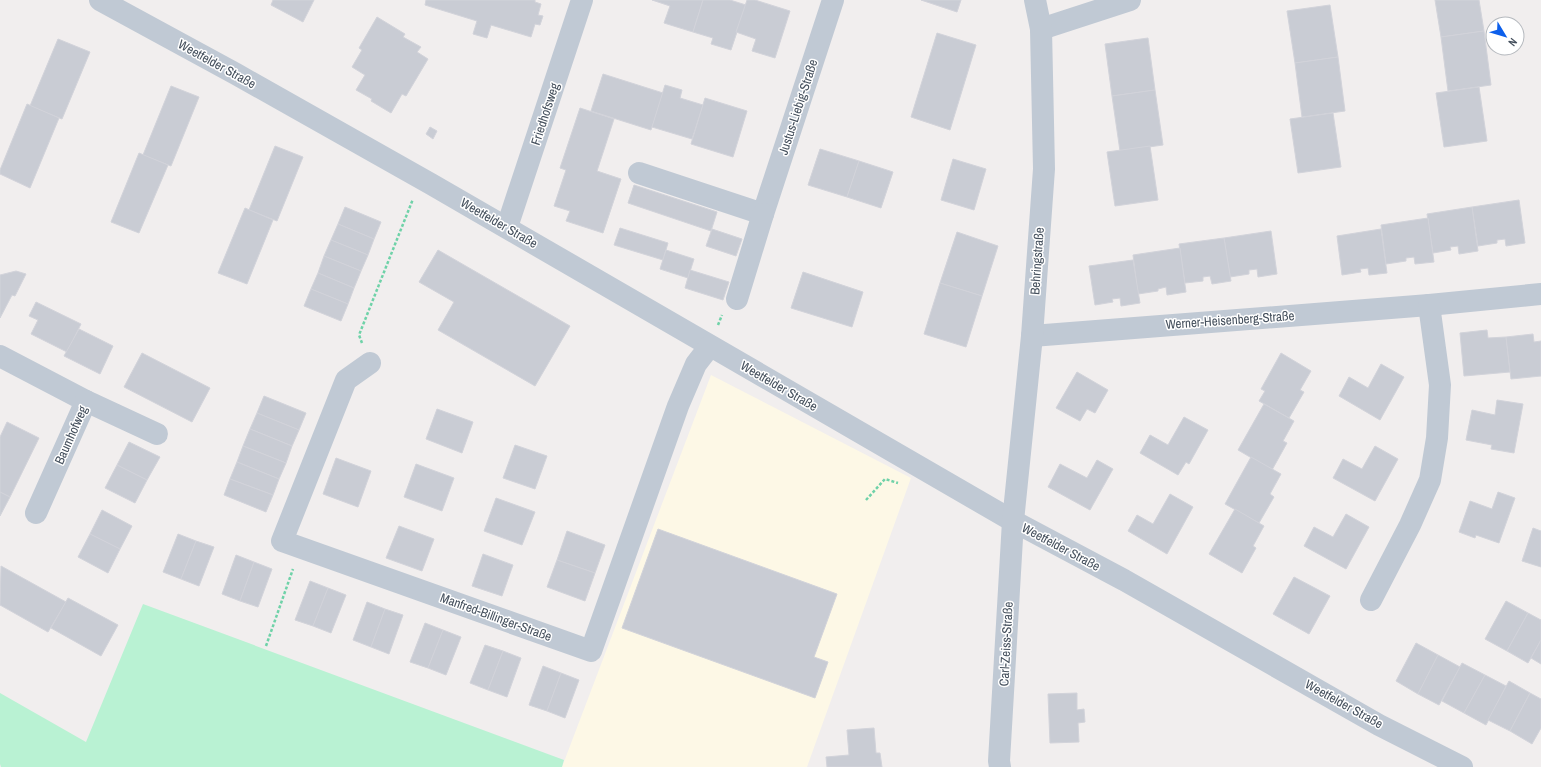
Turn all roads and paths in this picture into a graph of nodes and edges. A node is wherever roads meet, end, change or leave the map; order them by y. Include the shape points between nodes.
1 (100, 0) edge
2 (582, 0) edge
3 (833, 0) edge
4 (1035, 0) edge
5 (1130, 0) edge
6 (1041, 29) junction
7 (639, 173) dead end
8 (421, 178) junction
9 (763, 214) junction
10 (507, 227) junction
11 (1541, 294) edge
12 (737, 299) joint
13 (1429, 305) junction
14 (1032, 336) junction
15 (710, 346) junction
16 (0, 356) edge
17 (370, 363) joint
18 (86, 401) junction
19 (157, 434) dead end
20 (899, 483) dead end
21 (866, 500) dead end
22 (36, 513) dead end
23 (1013, 522) junction
24 (301, 548) junction
25 (1372, 600) dead end
26 (266, 646) dead end
27 (1000, 767) edge
28 (1462, 767) edge

1 - 8 street, Weetfelder Straße via 216,62
2 - 10 street, Friedhofsweg
3 - 9 street, Justus-Liebig-Straße
4 - 6 street, Behringstraße
5 - 6 street
6 - 14 street, Behringstraße via 1044,170
7 - 9 street
8 - 10 street, Weetfelder Straße
8 - 17 path via 359,334
9 - 12 street, Justus-Liebig-Straße
10 - 15 street, Weetfelder Straße
11 - 13 street, Werner-Heisenberg-Straße
12 - 15 path via 726,305
13 - 14 street, Werner-Heisenberg-Straße
13 - 25 street via 1440,385 1437,438 1430,480
14 - 23 street, Behringstraße
15 - 23 street, Weetfelder Straße
15 - 24 street, Manfred-Billinger-Straße via 696,364 678,406 591,651
16 - 18 street, Baumhofweg
17 - 24 street, Manfred-Billinger-Straße via 346,380 282,541
18 - 19 street
18 - 22 street, Baumhofweg
20 - 21 path via 885,479
23 - 27 street, Carl-Zeiss-Straße
23 - 28 street, Weetfelder Straße via 1124,580 1379,725
24 - 26 path

